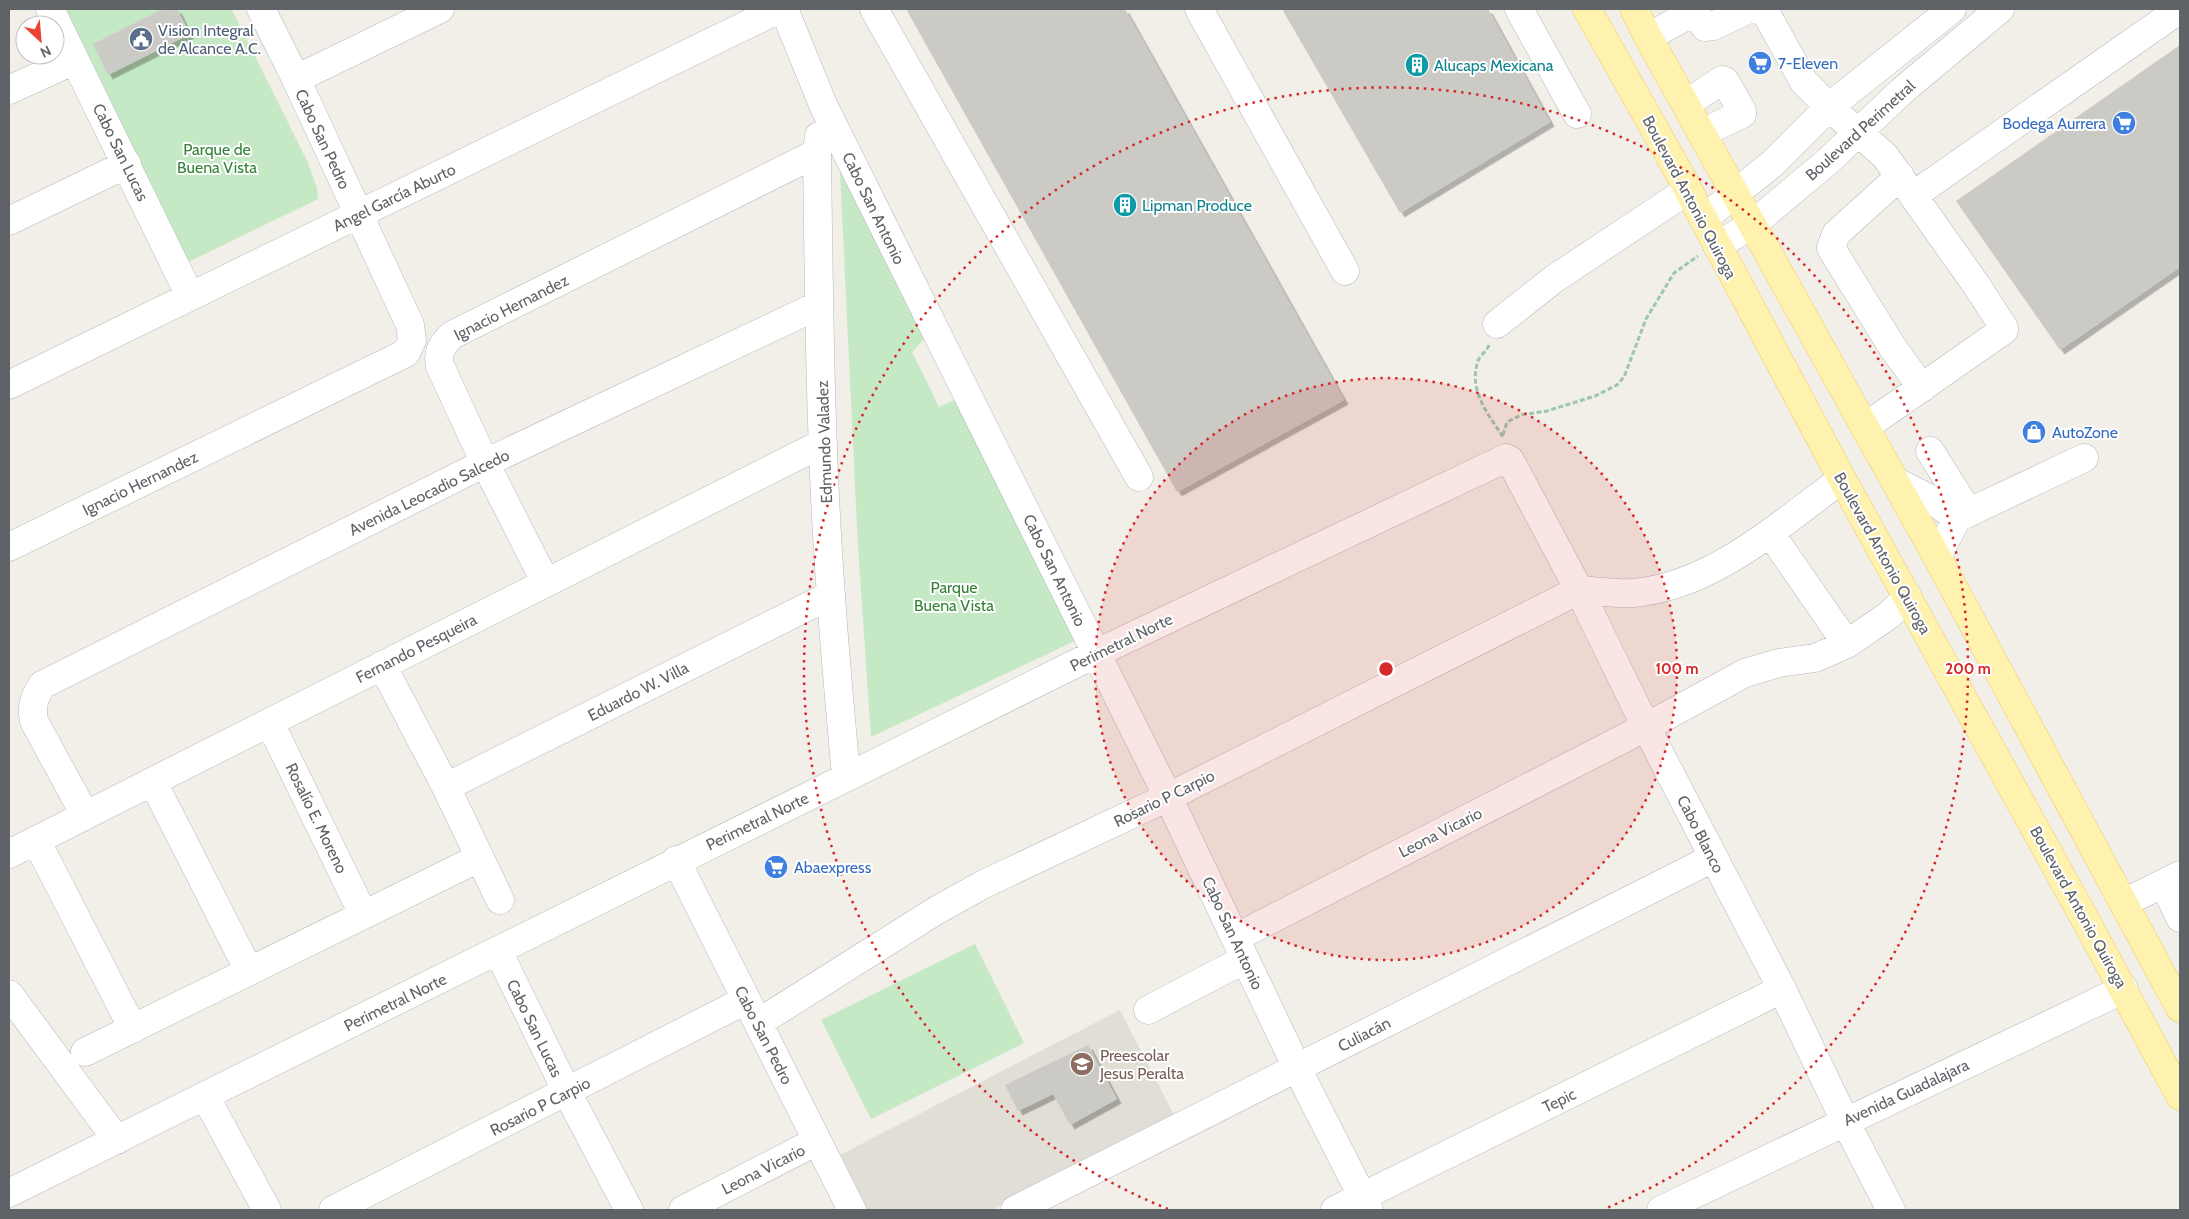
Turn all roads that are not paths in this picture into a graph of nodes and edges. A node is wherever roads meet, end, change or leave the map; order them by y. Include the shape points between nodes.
1 (50, 9) edge
2 (261, 9) edge
3 (440, 9) edge
4 (779, 9) edge
5 (784, 9) edge
6 (874, 9) edge
7 (1199, 9) edge
8 (1519, 9) edge
9 (1587, 9) edge
10 (1634, 9) edge
11 (1749, 9) edge
12 (1759, 9) edge
13 (1952, 9) edge
14 (2000, 9) edge
15 (2180, 9) edge
16 (1693, 10) edge
17 (1648, 37) junction
18 (75, 60) junction
19 (296, 79) junction
20 (9, 90) edge
21 (1686, 104) junction
22 (824, 107) junction
23 (1829, 107) junction
24 (1577, 114) dead end
25 (1859, 132) junction
26 (1702, 133) junction
27 (817, 153) junction
28 (127, 164) junction
29 (1907, 186) junction
30 (1688, 190) junction
31 (1736, 194) junction
32 (358, 214) junction
33 (1703, 220) junction
34 (9, 221) edge
35 (1753, 224) junction
36 (1717, 246) junction
37 (1345, 271) dead end
38 (190, 296) junction
39 (819, 305) junction
40 (1498, 324) road end
41 (406, 353) joint
42 (9, 386) edge
43 (1922, 388) junction
44 (1865, 427) junction
45 (823, 443) junction
46 (1506, 449) joint
47 (1930, 451) dead end
48 (2084, 458) dead end
49 (484, 463) junction
50 (1139, 478) dead end
51 (1842, 479) junction
52 (1895, 481) junction
53 (1963, 515) junction
54 (1770, 533) junction
55 (9, 547) edge
56 (1937, 556) junction
57 (546, 583) junction
58 (1579, 590) junction
59 (831, 595) junction
60 (1908, 597) junction
61 (1847, 644) junction
62 (1095, 654) junction
63 (382, 665) junction
64 (270, 723) junction
65 (1646, 727) junction
66 (846, 777) junction
67 (153, 782) junction
68 (446, 787) junction
69 (1168, 797) junction
70 (85, 815) junction
71 (36, 840) junction
72 (9, 854) edge
73 (479, 858) junction
74 (1713, 858) junction
75 (676, 860) junction
76 (2172, 879) edge
77 (500, 900) dead end
78 (2124, 903) junction
79 (363, 914) junction
80 (2180, 918) edge
81 (1240, 948) junction
82 (498, 951) junction
83 (249, 971) junction
84 (2124, 989) junction
85 (1782, 990) junction
86 (11, 1001) edge
87 (2180, 1008) edge
88 (1148, 1010) dead end
89 (752, 1011) junction
90 (133, 1029) junction
91 (85, 1052) dead end
92 (1297, 1068) junction
93 (567, 1092) junction
94 (205, 1096) junction
95 (2180, 1096) edge
96 (1845, 1121) junction
97 (116, 1140) junction
98 (817, 1141) junction
99 (9, 1193) edge
100 (1365, 1204) edge
101 (267, 1210) edge
102 (333, 1210) edge
103 (629, 1210) edge
104 (683, 1210) edge
105 (852, 1210) edge
106 (1015, 1210) edge
107 (1335, 1210) edge
108 (1662, 1210) edge
109 (1891, 1210) edge

1 - 18 street, Cabo San Lucas
2 - 19 street, Cabo San Pedro
3 - 19 street
4 - 32 street, Angel García Aburto
5 - 22 street, Cabo San Antonio
6 - 50 street
7 - 37 street
8 - 24 street
9 - 30 main road, Boulevard Antonio Quiroga
10 - 17 main road
11 - 16 street via 1705,27
12 - 23 street via 1767,15 1804,82
13 - 23 street, Boulevard Perimetral
14 - 25 street, Boulevard Perimetral via 1903,90
15 - 29 street
16 - 17 street
17 - 21 main road
18 - 20 street
18 - 28 street, Cabo San Lucas
19 - 32 street, Cabo San Pedro
21 - 26 main road
21 - 26 street via 1722,80 1738,104 1742,114
22 - 27 street, Edmundo Valadez
22 - 62 street, Cabo San Antonio
23 - 25 street
23 - 31 street, Boulevard Perimetral via 1772,164
25 - 29 street via 1885,156
25 - 35 street, Boulevard Perimetral
26 - 31 main road
27 - 39 street, Edmundo Valadez
27 - 49 street, Ignacio Hernandez via 452,335 438,355 440,366
28 - 34 street
28 - 38 street, Cabo San Lucas
29 - 43 street via 1836,234 1831,248 1893,348
29 - 43 street via 2004,330
30 - 33 main road, Boulevard Antonio Quiroga
30 - 40 street via 1554,279
31 - 33 street, Boulevard Perimetral
31 - 35 main road
32 - 38 street, Angel García Aburto
32 - 41 street, Cabo San Pedro via 410,326 412,340
33 - 36 main road, Boulevard Antonio Quiroga
35 - 36 street, Boulevard Perimetral
35 - 44 main road
36 - 51 main road, Boulevard Antonio Quiroga
38 - 42 street, Angel García Aburto
39 - 45 street, Edmundo Valadez
39 - 49 street, Avenida Leocadio Salcedo
41 - 55 street, Ignacio Hernandez
43 - 44 street
44 - 52 main road
45 - 57 street, Fernando Pesqueira
45 - 59 street, Edmundo Valadez
46 - 58 street, Cabo Blanco
46 - 62 street, Perimetral Norte via 1506,458
47 - 53 street
48 - 53 street
49 - 57 street, Ignacio Hernandez
49 - 70 street, Avenida Leocadio Salcedo via 42,685 34,699 34,721
51 - 54 street
51 - 60 main road, Boulevard Antonio Quiroga
52 - 53 street
52 - 56 main road
53 - 56 street
54 - 58 street via 1721,565 1686,581 1632,593
54 - 61 street
56 - 78 main road
57 - 63 street, Fernando Pesqueira
58 - 65 street, Cabo Blanco
58 - 69 street, Rosario P Carpio
59 - 66 street, Edmundo Valadez
59 - 68 street, Eduardo W. Villa
60 - 61 street, Leona Vicario via 1889,615
60 - 84 main road, Boulevard Antonio Quiroga
61 - 65 street, Leona Vicario via 1815,658 1744,672
62 - 66 street, Perimetral Norte
62 - 69 street, Cabo San Antonio
63 - 64 street, Fernando Pesqueira
63 - 68 street
64 - 67 street, Fernando Pesqueira
64 - 79 street, Rosalío E. Moreno
65 - 74 street, Cabo Blanco
65 - 81 street, Leona Vicario
66 - 75 street, Perimetral Norte
67 - 70 street, Fernando Pesqueira
67 - 83 street
68 - 73 street
69 - 81 street, Cabo San Antonio
69 - 89 street, Rosario P Carpio via 959,897
70 - 71 street, Fernando Pesqueira
71 - 72 street, Fernando Pesqueira
71 - 90 street
73 - 77 street
73 - 79 street
74 - 85 street, Cabo Blanco
74 - 92 street, Culiacán
75 - 82 street, Perimetral Norte
75 - 89 street, Cabo San Pedro
76 - 78 street
76 - 80 street
78 - 87 main road
79 - 83 street
81 - 88 street, Leona Vicario
81 - 92 street, Cabo San Antonio
82 - 93 street, Cabo San Lucas
82 - 94 street, Perimetral Norte
83 - 90 street
84 - 95 main road, Boulevard Antonio Quiroga
84 - 96 street, Avenida Guadalajara
85 - 96 street, Cabo Blanco
85 - 100 street, Tepic
86 - 97 street
89 - 93 street, Rosario P Carpio
89 - 98 street, Cabo San Pedro
90 - 91 street
92 - 100 street, Cabo San Antonio
92 - 106 street, Culiacán
93 - 102 street, Rosario P Carpio
93 - 103 street, Cabo San Lucas
94 - 97 street, Perimetral Norte
94 - 101 street
96 - 108 street, Avenida Guadalajara
96 - 109 street, Cabo Blanco
97 - 99 street, Perimetral Norte
98 - 104 street, Leona Vicario
98 - 105 street, Cabo San Pedro
100 - 107 street, Tepic

